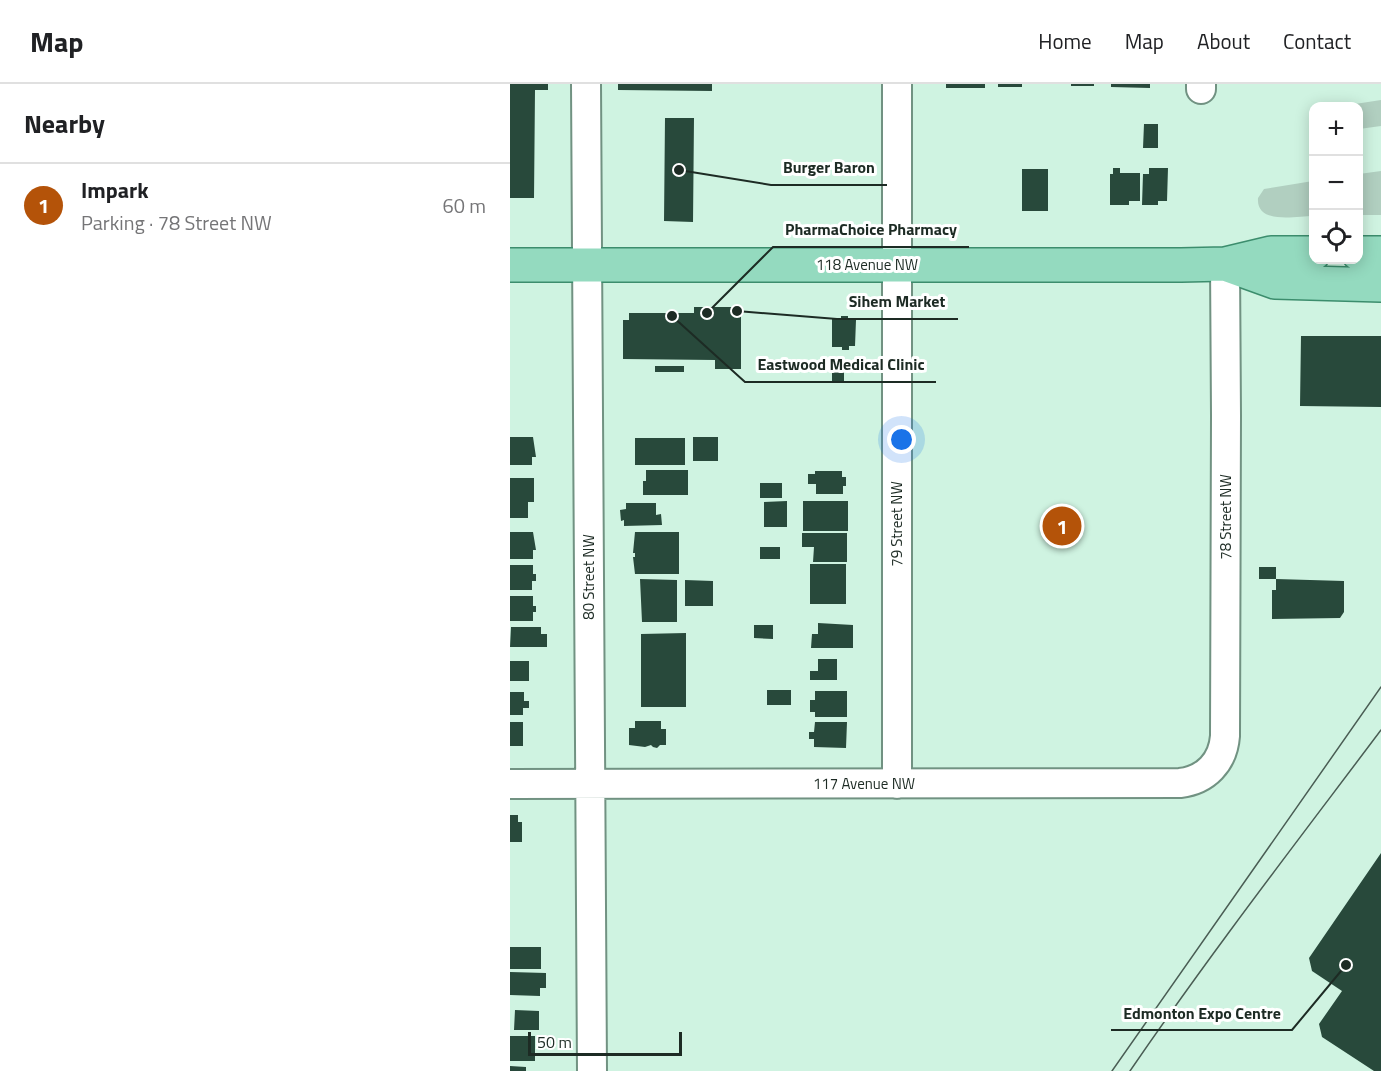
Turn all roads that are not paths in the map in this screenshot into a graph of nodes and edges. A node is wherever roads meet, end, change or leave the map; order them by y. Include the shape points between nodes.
1 (586, 84) edge
2 (897, 84) edge
3 (1309, 253) edge
4 (1363, 253) edge
5 (1381, 253) edge
6 (510, 264) edge
7 (586, 264) junction
8 (897, 264) junction
9 (1225, 264) junction
10 (1381, 285) edge
11 (1214, 767) joint
12 (510, 784) edge
13 (897, 784) junction
14 (590, 785) junction
15 (592, 1071) edge

1 - 7 street, 80 Street NW
2 - 8 street, 79 Street NW
3 - 9 main road, 118 Avenue NW via 1271,253
4 - 5 main road
6 - 7 main road, 118 Avenue NW
7 - 8 main road, 118 Avenue NW
7 - 14 street, 80 Street NW
8 - 9 main road, 118 Avenue NW
8 - 13 street, 79 Street NW
9 - 10 main road, 118 Avenue NW via 1275,282
9 - 11 street, 78 Street NW via 1226,736
11 - 13 street, 117 Avenue NW via 1195,780 1180,783
12 - 14 street, 117 Avenue NW
13 - 14 street, 117 Avenue NW
14 - 15 street, 80 Street NW

